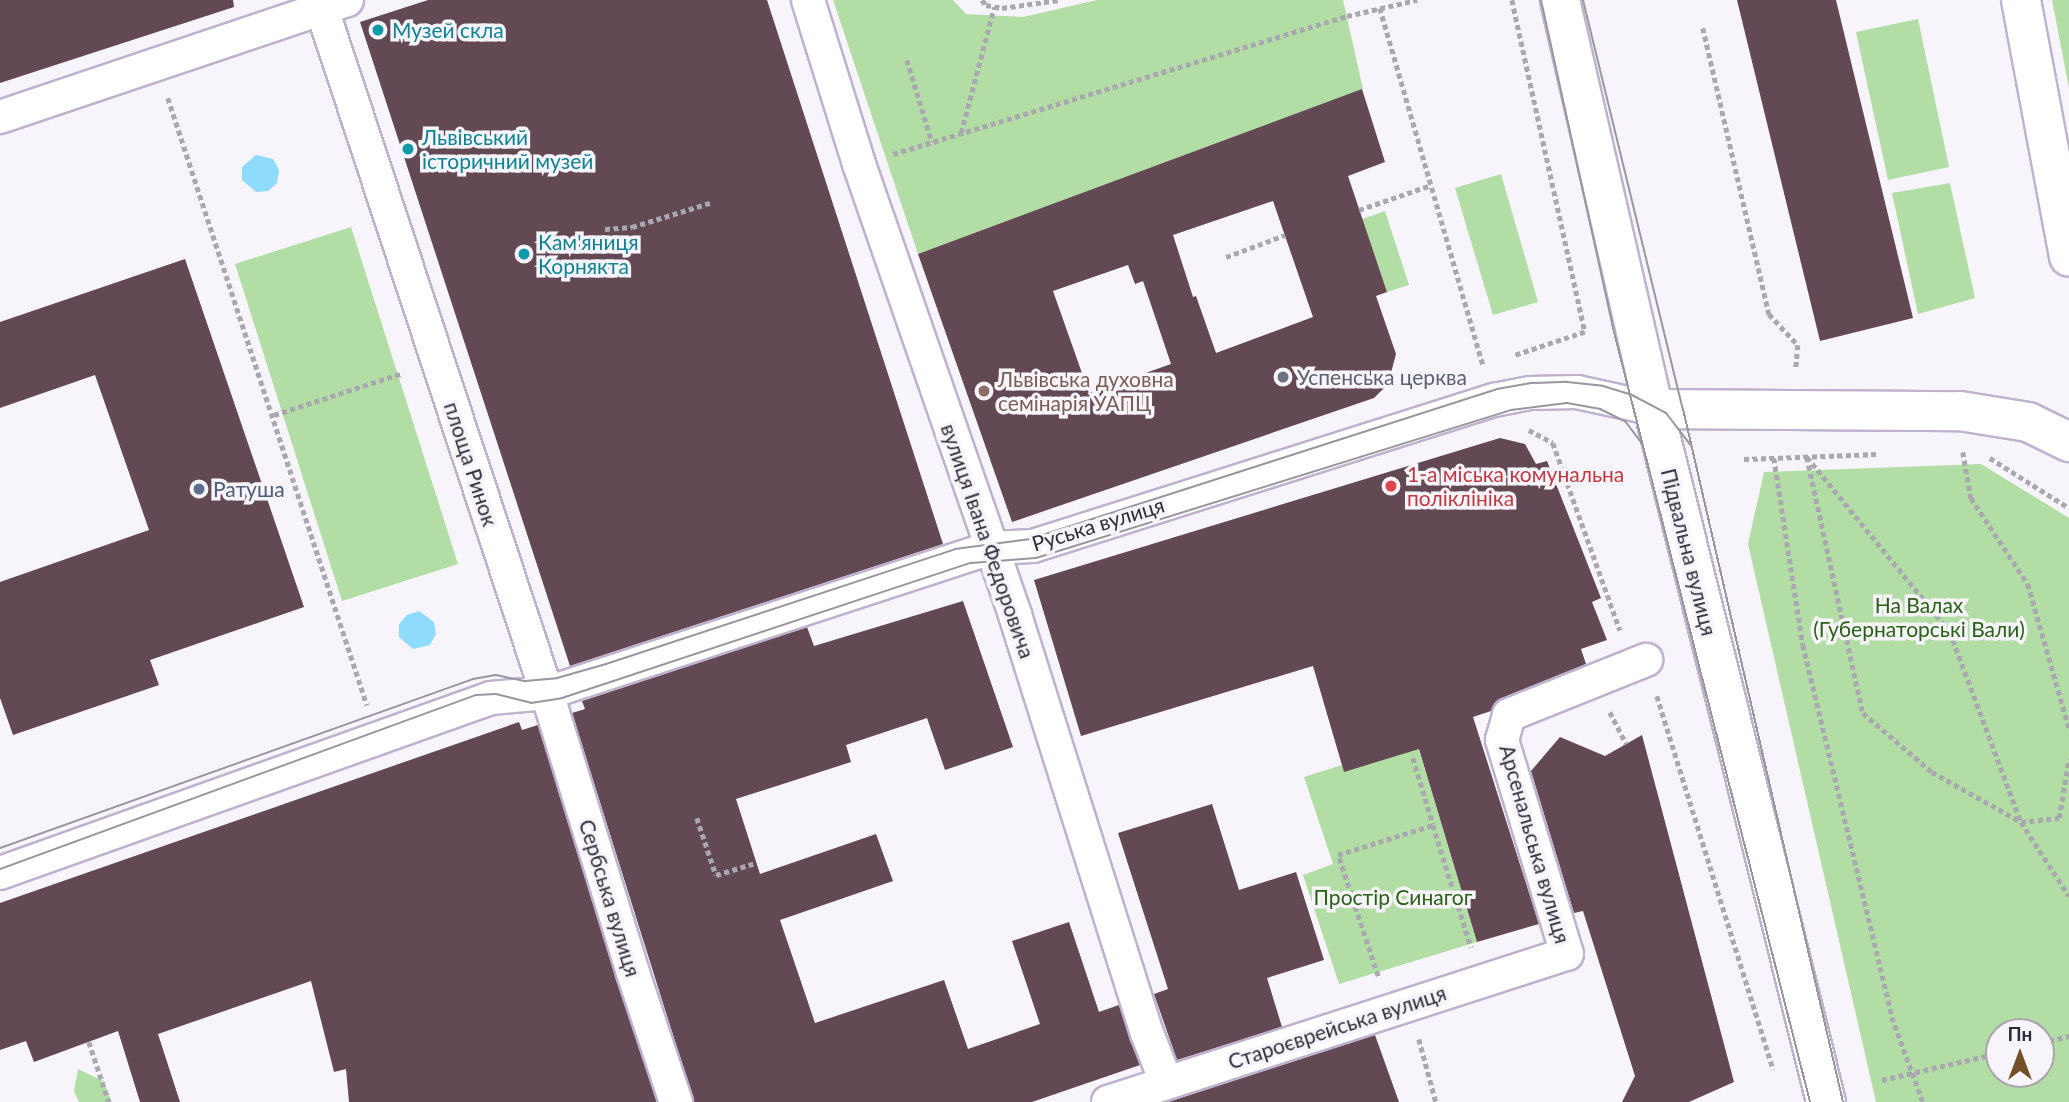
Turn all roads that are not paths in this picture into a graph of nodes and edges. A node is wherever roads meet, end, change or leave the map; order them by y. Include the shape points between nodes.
1 (808, 0) edge
2 (1560, 0) edge
3 (2021, 0) edge
4 (329, 3) edge
5 (0, 117) edge
6 (2069, 257) edge
7 (1654, 409) junction
8 (2069, 442) edge
9 (990, 548) junction
10 (1646, 660) road end
11 (547, 693) junction
12 (0, 873) edge
13 (1567, 954) joint
14 (1154, 1091) edge
15 (676, 1102) edge
16 (1108, 1102) edge
17 (1826, 1102) edge

1 - 9 street, вулиця Івана Федоровича
2 - 7 main road, Підвальна вулиця
3 - 6 main road
4 - 5 street, площа Ринок
4 - 11 street, площа Ринок
7 - 8 main road via 1960,411 2028,422
7 - 9 street, Руська вулиця via 1577,392 1530,393 1494,400 1033,546
7 - 17 main road, Підвальна вулиця
9 - 11 street, Руська вулиця
9 - 14 street, вулиця Івана Федоровича via 1147,1033
10 - 13 street, Арсенальська вулиця via 1509,715 1502,740
11 - 12 street via 491,698
11 - 15 street, Сербська вулиця
13 - 14 street, Староєврейська вулиця
14 - 16 street, Староєврейська вулиця

